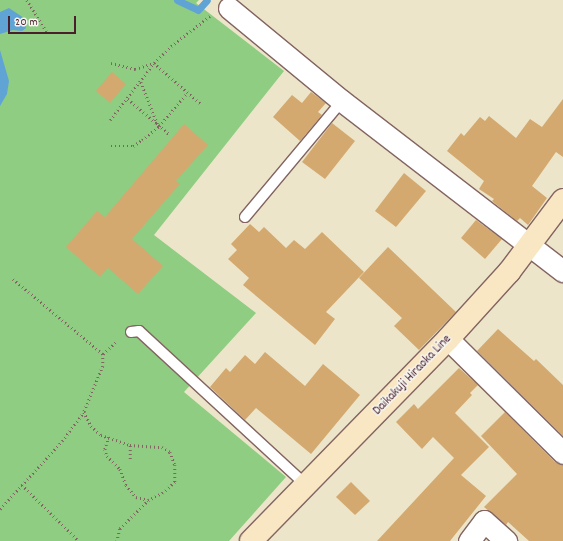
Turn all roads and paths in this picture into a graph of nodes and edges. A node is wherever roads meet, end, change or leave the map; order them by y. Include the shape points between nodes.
1 (27, 0) edge
2 (230, 8) joint
3 (48, 32) dead end
4 (111, 63) dead end
5 (154, 63) junction
6 (141, 81) junction
7 (187, 93) junction
8 (128, 99) junction
9 (342, 101) junction
10 (201, 104) dead end
11 (110, 120) dead end
12 (159, 126) junction
13 (169, 134) dead end
14 (111, 146) dead end
15 (563, 200) edge
16 (246, 217) dead end
17 (531, 246) junction
18 (563, 271) edge
19 (12, 279) dead end
20 (131, 332) dead end
21 (448, 339) junction
22 (84, 412) junction
23 (109, 437) junction
24 (130, 445) junction
25 (563, 453) edge
26 (130, 459) dead end
27 (22, 485) junction
28 (306, 486) junction
29 (149, 500) junction
30 (0, 509) edge
31 (79, 541) edge
32 (117, 541) edge
33 (251, 541) edge
34 (469, 541) edge
35 (506, 541) edge

1 - 3 path
2 - 5 path via 216,12 171,46
2 - 9 street
4 - 5 path via 135,69
5 - 6 path
5 - 7 path
6 - 8 path
6 - 12 path
7 - 10 path
7 - 12 path
8 - 11 path
8 - 12 path
9 - 16 lane
9 - 17 street
12 - 13 path
12 - 14 path via 133,146
15 - 17 main road, Daikakuji Hiraoka Line
17 - 18 street
17 - 21 main road, Daikakuji Hiraoka Line
19 - 22 path via 102,354 103,366
20 - 28 lane via 139,331
21 - 25 street
21 - 28 main road, Daikakuji Hiraoka Line
22 - 23 path via 91,426
22 - 27 path via 62,441
23 - 24 path
23 - 29 path via 105,449 107,456 120,469 126,485 136,497
24 - 26 path
24 - 29 path via 162,447 170,452 175,465 175,482 163,493
27 - 30 path
27 - 31 path
28 - 33 main road, Daikakuji Hiraoka Line
29 - 32 path via 120,529
34 - 35 street via 484,521

